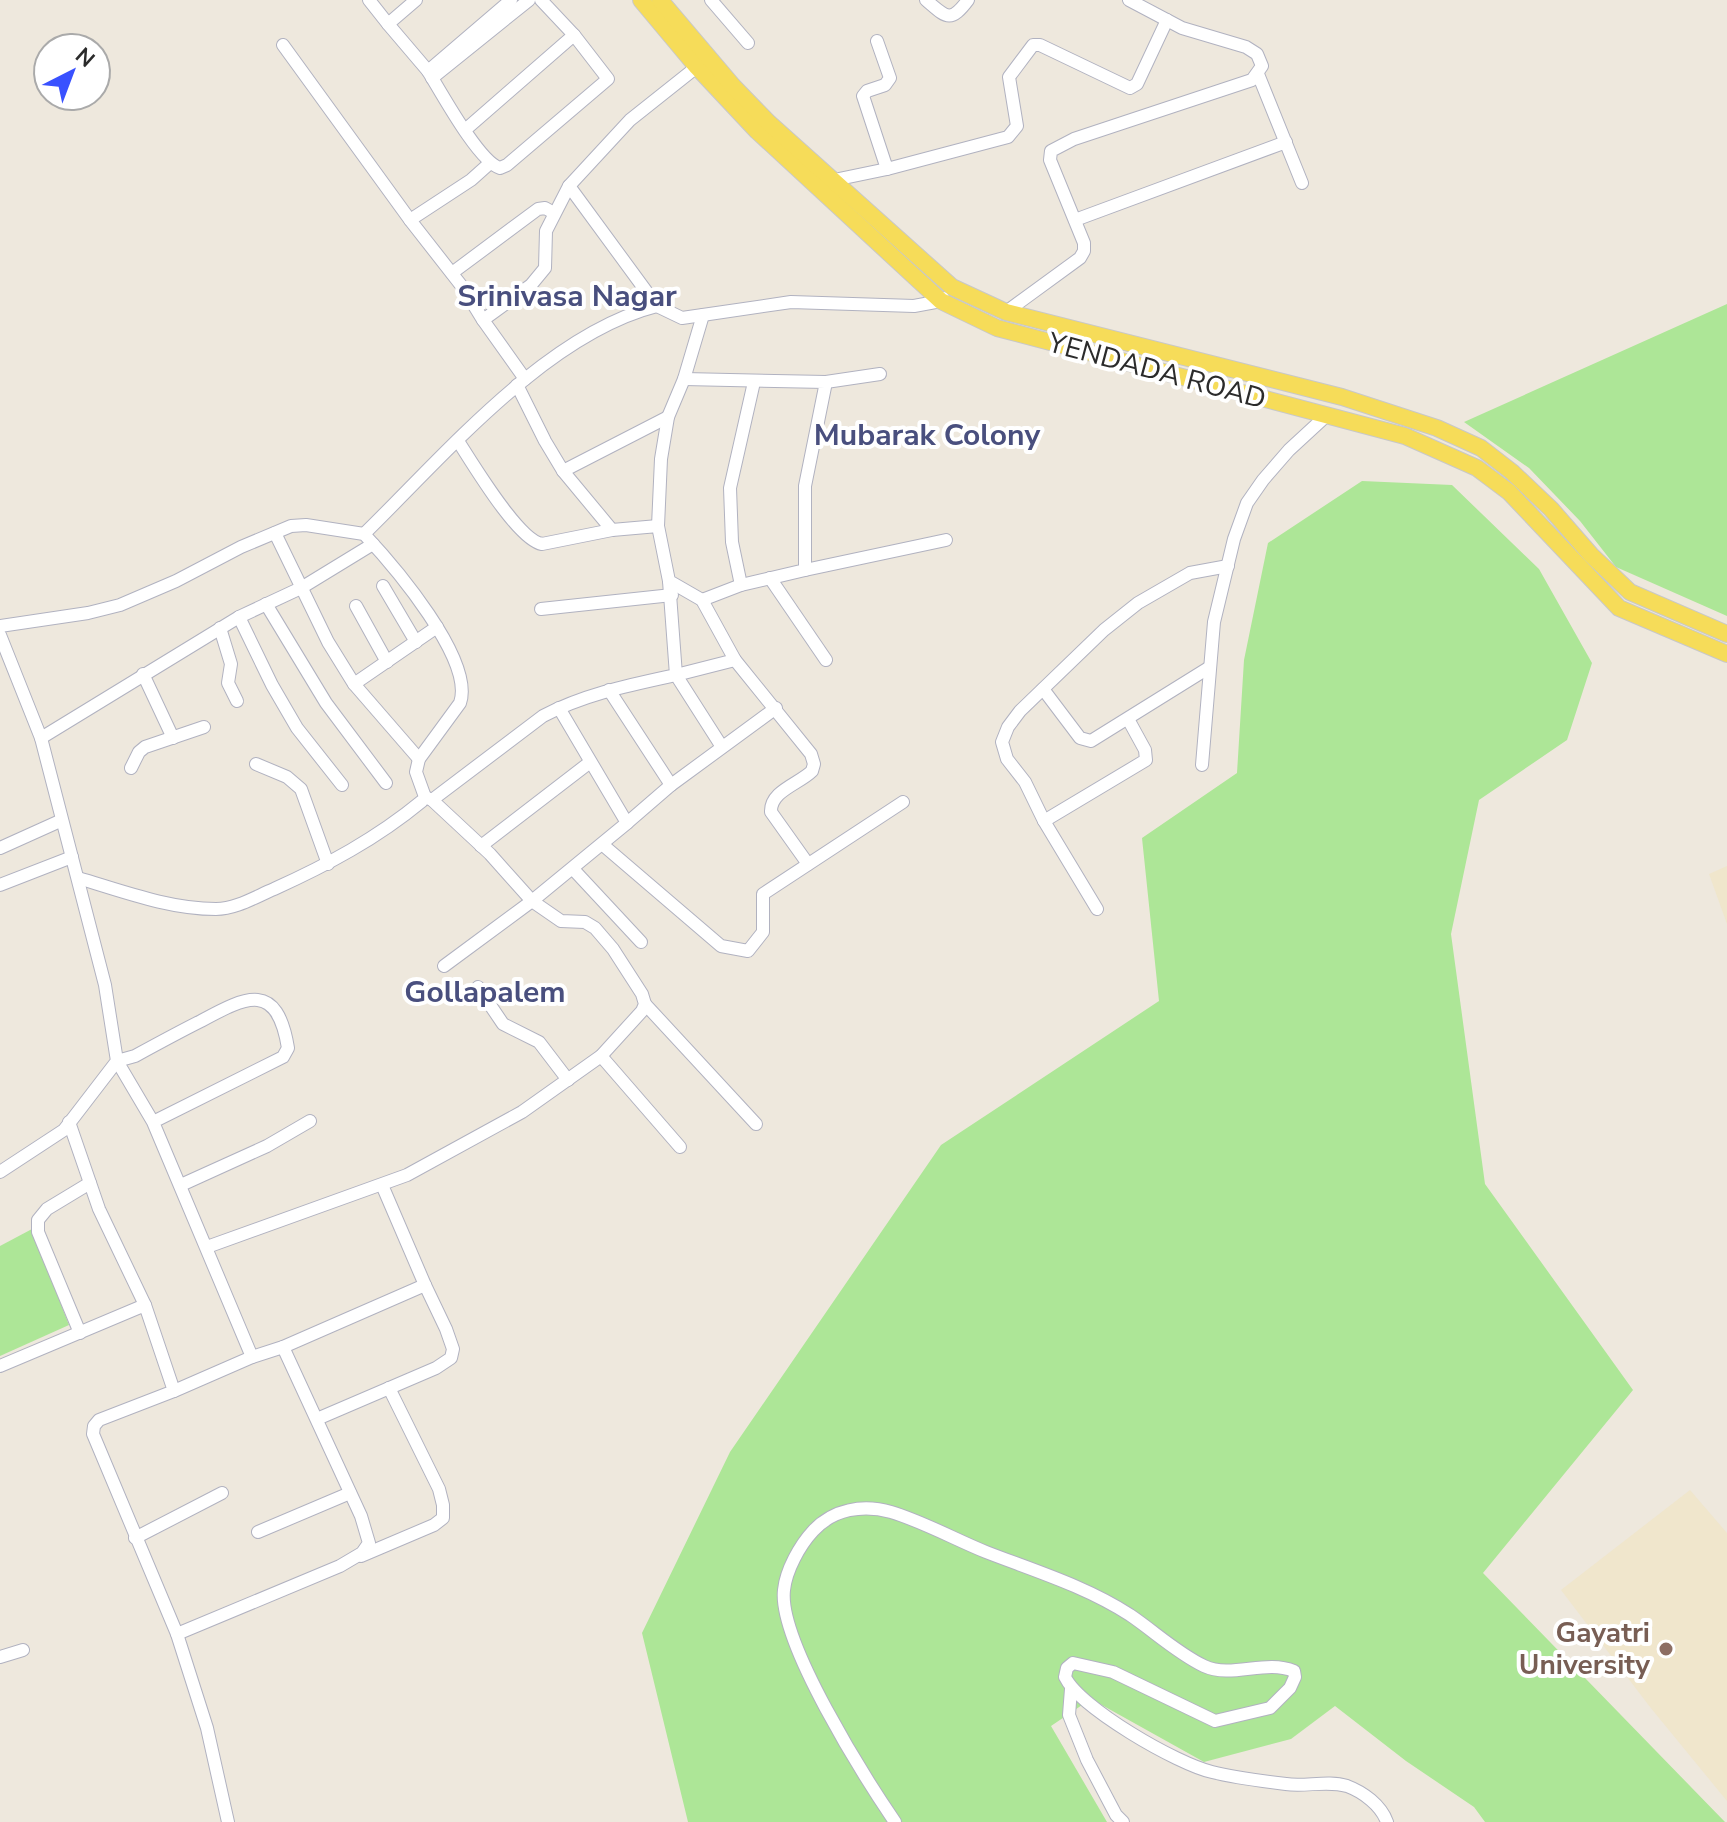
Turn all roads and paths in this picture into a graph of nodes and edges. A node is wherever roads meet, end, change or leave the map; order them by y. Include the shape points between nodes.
1 (369, 0) edge
2 (416, 0) edge
3 (511, 0) edge
4 (529, 0) edge
5 (541, 0) edge
6 (641, 0) edge
7 (660, 0) edge
8 (926, 0) edge
9 (968, 0) edge
10 (1129, 0) edge
11 (719, 3) edge
12 (1167, 20) junction
13 (388, 24) junction
14 (574, 35) junction
15 (877, 41) dead end
16 (748, 43) dead end
17 (283, 45) dead end
18 (703, 62) junction
19 (430, 74) junction
20 (1258, 74) junction
21 (465, 130) junction
22 (1286, 142) junction
23 (490, 163) junction
24 (887, 169) junction
25 (834, 180) junction
26 (1302, 183) dead end
27 (569, 186) junction
28 (554, 213) junction
29 (410, 220) junction
30 (1075, 220) junction
31 (452, 273) junction
32 (952, 287) junction
33 (941, 301) junction
34 (657, 306) junction
35 (1006, 312) junction
36 (703, 315) junction
37 (483, 320) junction
38 (880, 374) dead end
39 (684, 379) junction
40 (521, 382) junction
41 (754, 382) junction
42 (826, 382) junction
43 (1327, 415) junction
44 (668, 417) junction
45 (458, 441) junction
46 (563, 471) junction
47 (658, 526) junction
48 (612, 530) junction
49 (275, 533) junction
50 (369, 539) junction
51 (946, 540) dead end
52 (1228, 566) junction
53 (805, 570) junction
54 (770, 578) junction
55 (669, 581) junction
56 (741, 585) junction
57 (383, 586) dead end
58 (301, 588) junction
59 (672, 595) junction
60 (702, 600) junction
61 (266, 604) junction
62 (356, 606) dead end
63 (541, 609) dead end
64 (239, 617) junction
65 (0, 626) edge
66 (437, 627) junction
67 (220, 628) junction
68 (1727, 634) edge
69 (0, 635) edge
70 (416, 642) junction
71 (1727, 654) edge
72 (735, 660) junction
73 (826, 660) dead end
74 (387, 662) junction
75 (1210, 667) junction
76 (143, 674) junction
77 (676, 675) junction
78 (354, 684) junction
79 (1043, 689) junction
80 (609, 690) junction
81 (237, 701) dead end
82 (559, 708) junction
83 (776, 708) junction
84 (1128, 719) junction
85 (204, 727) dead end
86 (41, 738) junction
87 (173, 738) junction
88 (722, 747) junction
89 (419, 759) junction
90 (589, 763) junction
91 (256, 764) dead end
92 (1202, 765) dead end
93 (131, 768) dead end
94 (386, 783) dead end
95 (342, 785) dead end
96 (671, 785) junction
97 (428, 798) junction
98 (903, 802) dead end
99 (60, 821) junction
100 (1044, 821) junction
101 (627, 823) junction
102 (603, 845) junction
103 (481, 846) junction
104 (0, 848) edge
105 (72, 857) junction
106 (328, 864) junction
107 (808, 864) junction
108 (573, 869) junction
109 (78, 878) junction
110 (0, 885) edge
111 (532, 901) junction
112 (1097, 909) dead end
113 (641, 942) dead end
114 (444, 966) dead end
115 (478, 987) dead end
116 (645, 1004) junction
117 (601, 1056) junction
118 (117, 1061) junction
119 (568, 1080) junction
120 (310, 1121) dead end
121 (69, 1122) junction
122 (153, 1122) junction
123 (756, 1124) dead end
124 (680, 1147) dead end
125 (0, 1172) edge
126 (90, 1183) junction
127 (181, 1185) junction
128 (382, 1185) junction
129 (207, 1247) junction
130 (425, 1285) junction
131 (145, 1305) junction
132 (80, 1333) junction
133 (283, 1347) junction
134 (252, 1357) junction
135 (0, 1366) edge
136 (389, 1388) junction
137 (174, 1391) junction
138 (317, 1419) junction
139 (222, 1493) dead end
140 (350, 1493) junction
141 (258, 1532) dead end
142 (135, 1538) junction
143 (357, 1557) junction
144 (177, 1634) junction
145 (23, 1650) dead end
146 (0, 1657) edge
147 (1071, 1689) junction
148 (228, 1822) edge
149 (895, 1822) edge
150 (1123, 1822) edge
151 (1387, 1822) edge

1 - 13 street
2 - 13 street
3 - 19 street
4 - 19 street
5 - 14 street
6 - 18 main road, YENDADA ROAD
7 - 18 main road, YENDADA ROAD
8 - 9 street via 950,17
10 - 12 street
11 - 16 street
12 - 20 street via 1246,47 1257,54 1262,66
12 - 24 street via 1137,84 1130,88 1033,45 1009,77 1014,132
13 - 19 street
14 - 21 street
14 - 23 street via 608,79 507,165
15 - 24 street via 890,78 867,91 863,102
17 - 29 street
18 - 25 main road, YENDADA ROAD
18 - 27 street via 630,120
18 - 33 main road, YENDADA ROAD via 757,131
19 - 21 street
20 - 22 street
20 - 30 street via 1051,151
21 - 23 street
22 - 26 street
22 - 30 street
23 - 29 street
24 - 25 street
25 - 32 main road, YENDADA ROAD
27 - 28 street
27 - 34 street
28 - 31 street via 538,209
28 - 37 street via 546,231 545,268
29 - 31 street
30 - 35 street via 1084,243 1080,258
31 - 37 street
32 - 33 street
32 - 35 main road, YENDADA ROAD
33 - 36 street via 914,306 791,302
33 - 43 main road, YENDADA ROAD via 997,328
34 - 36 street via 682,318
34 - 40 street via 595,331
35 - 68 main road, YENDADA ROAD via 1342,397 1437,428 1481,448 1512,472 1630,592
36 - 39 street
37 - 40 street
38 - 42 street
39 - 41 street
39 - 44 street
40 - 45 street
40 - 46 street
41 - 42 street
41 - 56 street via 730,488 732,542
42 - 53 street via 805,486
43 - 52 street via 1289,450 1247,503
43 - 71 main road, YENDADA ROAD via 1405,436 1477,468 1509,492 1619,608
44 - 46 street
44 - 47 street
45 - 48 street via 529,539 542,544
45 - 50 street
46 - 48 street
47 - 48 street
47 - 55 street
49 - 50 street via 306,525
49 - 58 street
49 - 65 street via 120,605
50 - 58 street
50 - 66 street
51 - 53 street
52 - 75 street
52 - 79 street via 1190,573 1138,603
53 - 54 street
54 - 56 street
54 - 73 street
55 - 59 street
55 - 60 street
56 - 60 street
57 - 70 street
58 - 61 street
58 - 78 street
59 - 63 street
59 - 77 street
60 - 72 street
61 - 64 street
61 - 94 street via 326,703
62 - 74 street
64 - 67 street
64 - 95 street via 297,728
66 - 70 street
66 - 89 street via 459,670 464,693
67 - 76 street
67 - 81 street via 231,664 228,683
69 - 86 street
70 - 74 street
72 - 77 street
72 - 83 street
74 - 78 street
75 - 84 street
75 - 92 street
76 - 86 street
76 - 87 street
77 - 80 street
77 - 88 street
78 - 89 street
79 - 84 street via 1086,741
79 - 100 street via 1008,727 1002,742
80 - 82 street
80 - 96 street
82 - 90 street
82 - 97 street
83 - 88 street
83 - 107 street via 814,764 805,778 771,804 771,812
84 - 100 street via 1146,760
85 - 87 street
86 - 99 street
87 - 93 street via 145,747
88 - 96 street
89 - 97 street via 416,772
90 - 101 street
90 - 103 street
91 - 106 street via 301,789
96 - 101 street
97 - 103 street
97 - 106 street
98 - 107 street
99 - 104 street
99 - 105 street
100 - 112 street
101 - 102 street
102 - 107 street via 721,946 748,951 763,932 763,894
102 - 108 street
103 - 111 street
105 - 109 street
105 - 110 street
106 - 109 street via 220,909 155,901
108 - 111 street
108 - 113 street
109 - 118 street via 105,985
111 - 114 street
111 - 116 street via 561,921 595,928
115 - 119 street via 503,1024 539,1042
116 - 117 street
116 - 123 street
117 - 119 street
117 - 124 street
118 - 121 street
118 - 122 street
118 - 122 street via 238,1001 272,1005 282,1020 288,1048 283,1057
119 - 128 street via 522,1112
120 - 127 street
121 - 125 street
121 - 126 street
122 - 127 street
126 - 131 street
126 - 132 street via 38,1220 38,1232
127 - 129 street
128 - 129 street
128 - 130 street
129 - 134 street
130 - 133 street
130 - 136 street via 450,1340 451,1358
131 - 132 street
131 - 137 street
132 - 135 street
133 - 134 street
133 - 138 street
134 - 137 street
136 - 138 street
136 - 143 street via 439,1489 443,1518
137 - 142 street via 94,1426
138 - 140 street
139 - 142 street
140 - 141 street
140 - 143 street via 369,1543
142 - 144 street
143 - 144 street
144 - 148 street
145 - 146 street
147 - 149 street via 1065,1677 1073,1663 1113,1672 1215,1721 1270,1708 1295,1677 1294,1671 1267,1666 1208,1668 1075,1585 888,1511 849,1509 817,1527 805,1540 784,1589 793,1641 846,1744
147 - 150 street via 1069,1715 1087,1760
147 - 151 street via 1111,1721 1186,1763 1289,1785 1344,1785 1365,1795

